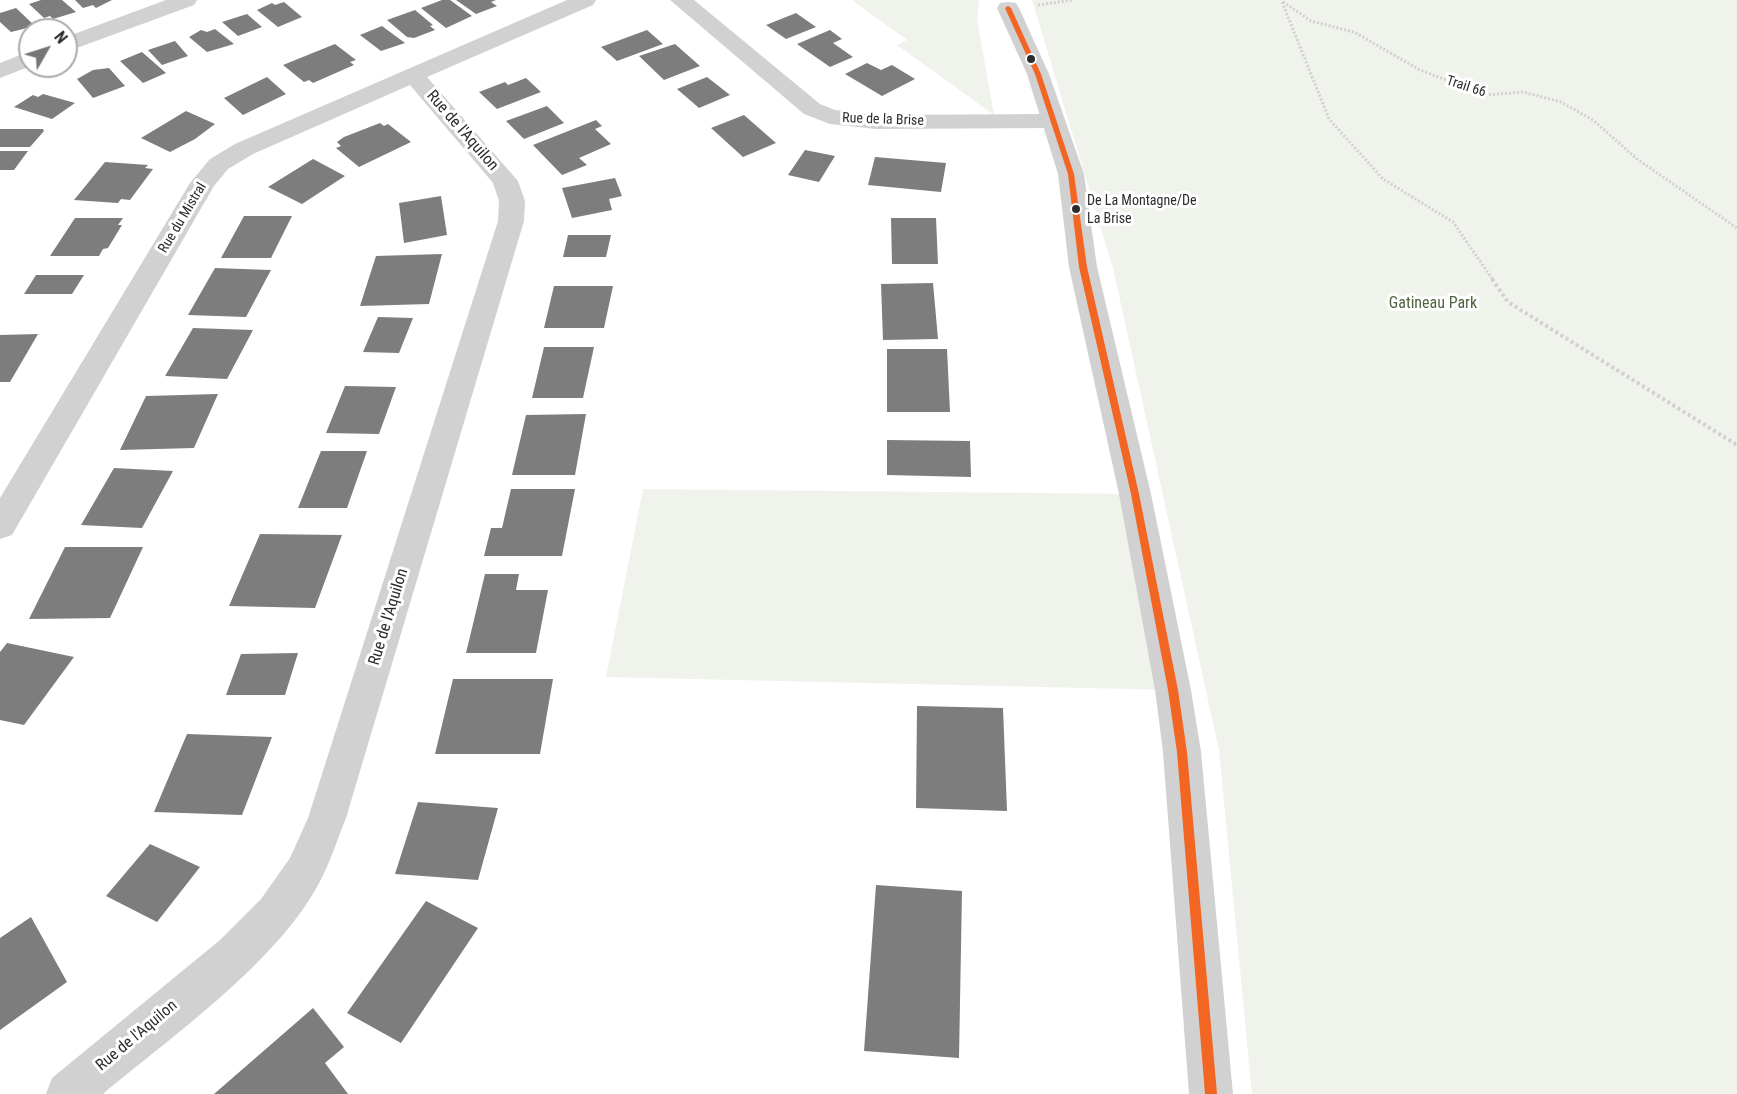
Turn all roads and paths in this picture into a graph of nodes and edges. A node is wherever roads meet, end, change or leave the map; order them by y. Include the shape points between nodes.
1 (186, 0) edge
2 (585, 0) edge
3 (681, 0) edge
4 (1282, 1) edge
5 (1007, 4) edge
6 (78, 40) edge
7 (18, 63) edge
8 (0, 71) edge
9 (414, 76) junction
10 (1042, 122) junction
11 (1737, 228) edge
12 (1737, 445) edge
13 (0, 526) edge
14 (68, 1094) edge
15 (1211, 1094) edge

1 - 6 street
2 - 9 street, Rue du Mistral
3 - 10 street, Rue de la Brise via 812,109 830,117 876,122
4 - 11 path, Trail 66 via 1311,21 1354,32 1420,70 1486,96 1523,92 1561,102 1593,120 1637,159
4 - 12 path via 1329,119 1383,179 1453,222 1508,302
5 - 10 street via 1019,75
7 - 8 street
9 - 13 street, Rue du Mistral via 244,149 219,164 203,183
9 - 14 street, Rue de l'Aquilon via 505,181 512,201 511,221 327,818 304,872 276,913 235,955
10 - 15 street via 1083,267 1135,494 1173,690 1182,752

